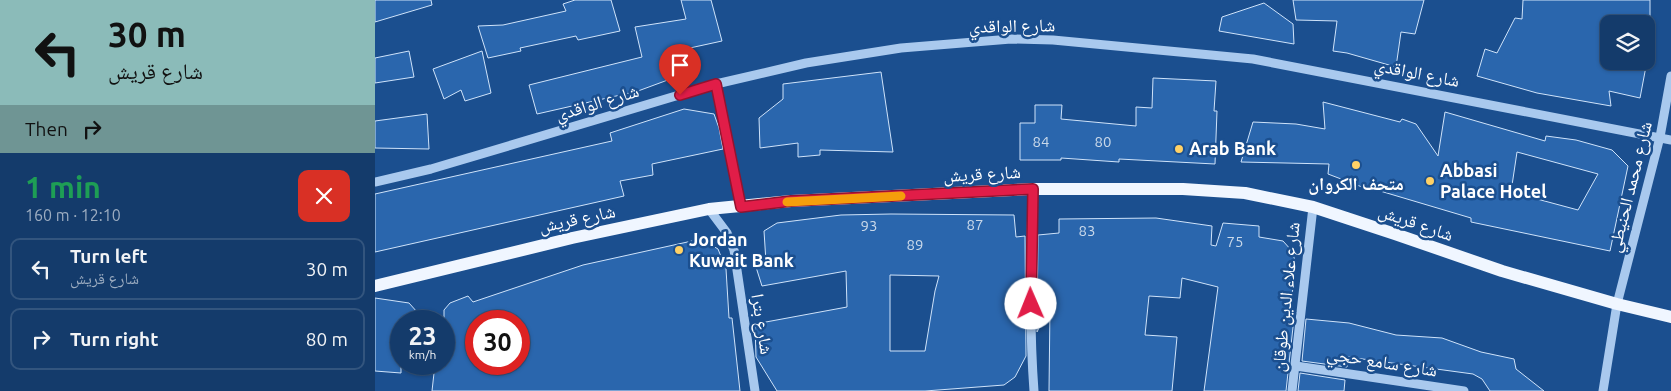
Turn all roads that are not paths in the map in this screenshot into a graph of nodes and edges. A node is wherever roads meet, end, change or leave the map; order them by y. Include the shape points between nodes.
1 (1671, 76) edge
2 (716, 84) junction
3 (1660, 137) junction
4 (1671, 140) edge
5 (375, 182) edge
6 (1033, 189) junction
7 (741, 207) junction
8 (1313, 207) junction
9 (709, 210) junction
10 (375, 286) edge
11 (1617, 304) junction
12 (1671, 317) edge
13 (1296, 366) junction
14 (755, 391) edge
15 (1034, 391) edge
16 (1292, 391) edge
17 (1464, 391) edge
18 (1603, 391) edge

1 - 3 street, شارع محمد الحنيطي
2 - 3 street, شارع الواقدي via 806,63 901,48 1011,39 1053,40 1253,59
2 - 5 street, شارع الواقدي via 431,169
2 - 7 street
3 - 4 street, شارع الواقدي
3 - 11 street, شارع محمد الحنيطي
6 - 7 main road, شارع قريش via 791,201
6 - 8 main road, شارع قريش via 1183,189 1245,193
6 - 15 street via 1030,268
7 - 9 main road, شارع قريش
8 - 11 main road, شارع قريش via 1502,271
8 - 13 street, شارع علاء الدين طوقان
9 - 10 main road, شارع قريش via 572,238
9 - 14 street, شارع بترا via 727,233 734,250
11 - 12 main road, شارع قريش
11 - 18 street, شارع محمد الحنيطي
13 - 16 street, شارع علاء الدين طوقان
13 - 17 street, شارع سامع حجي

